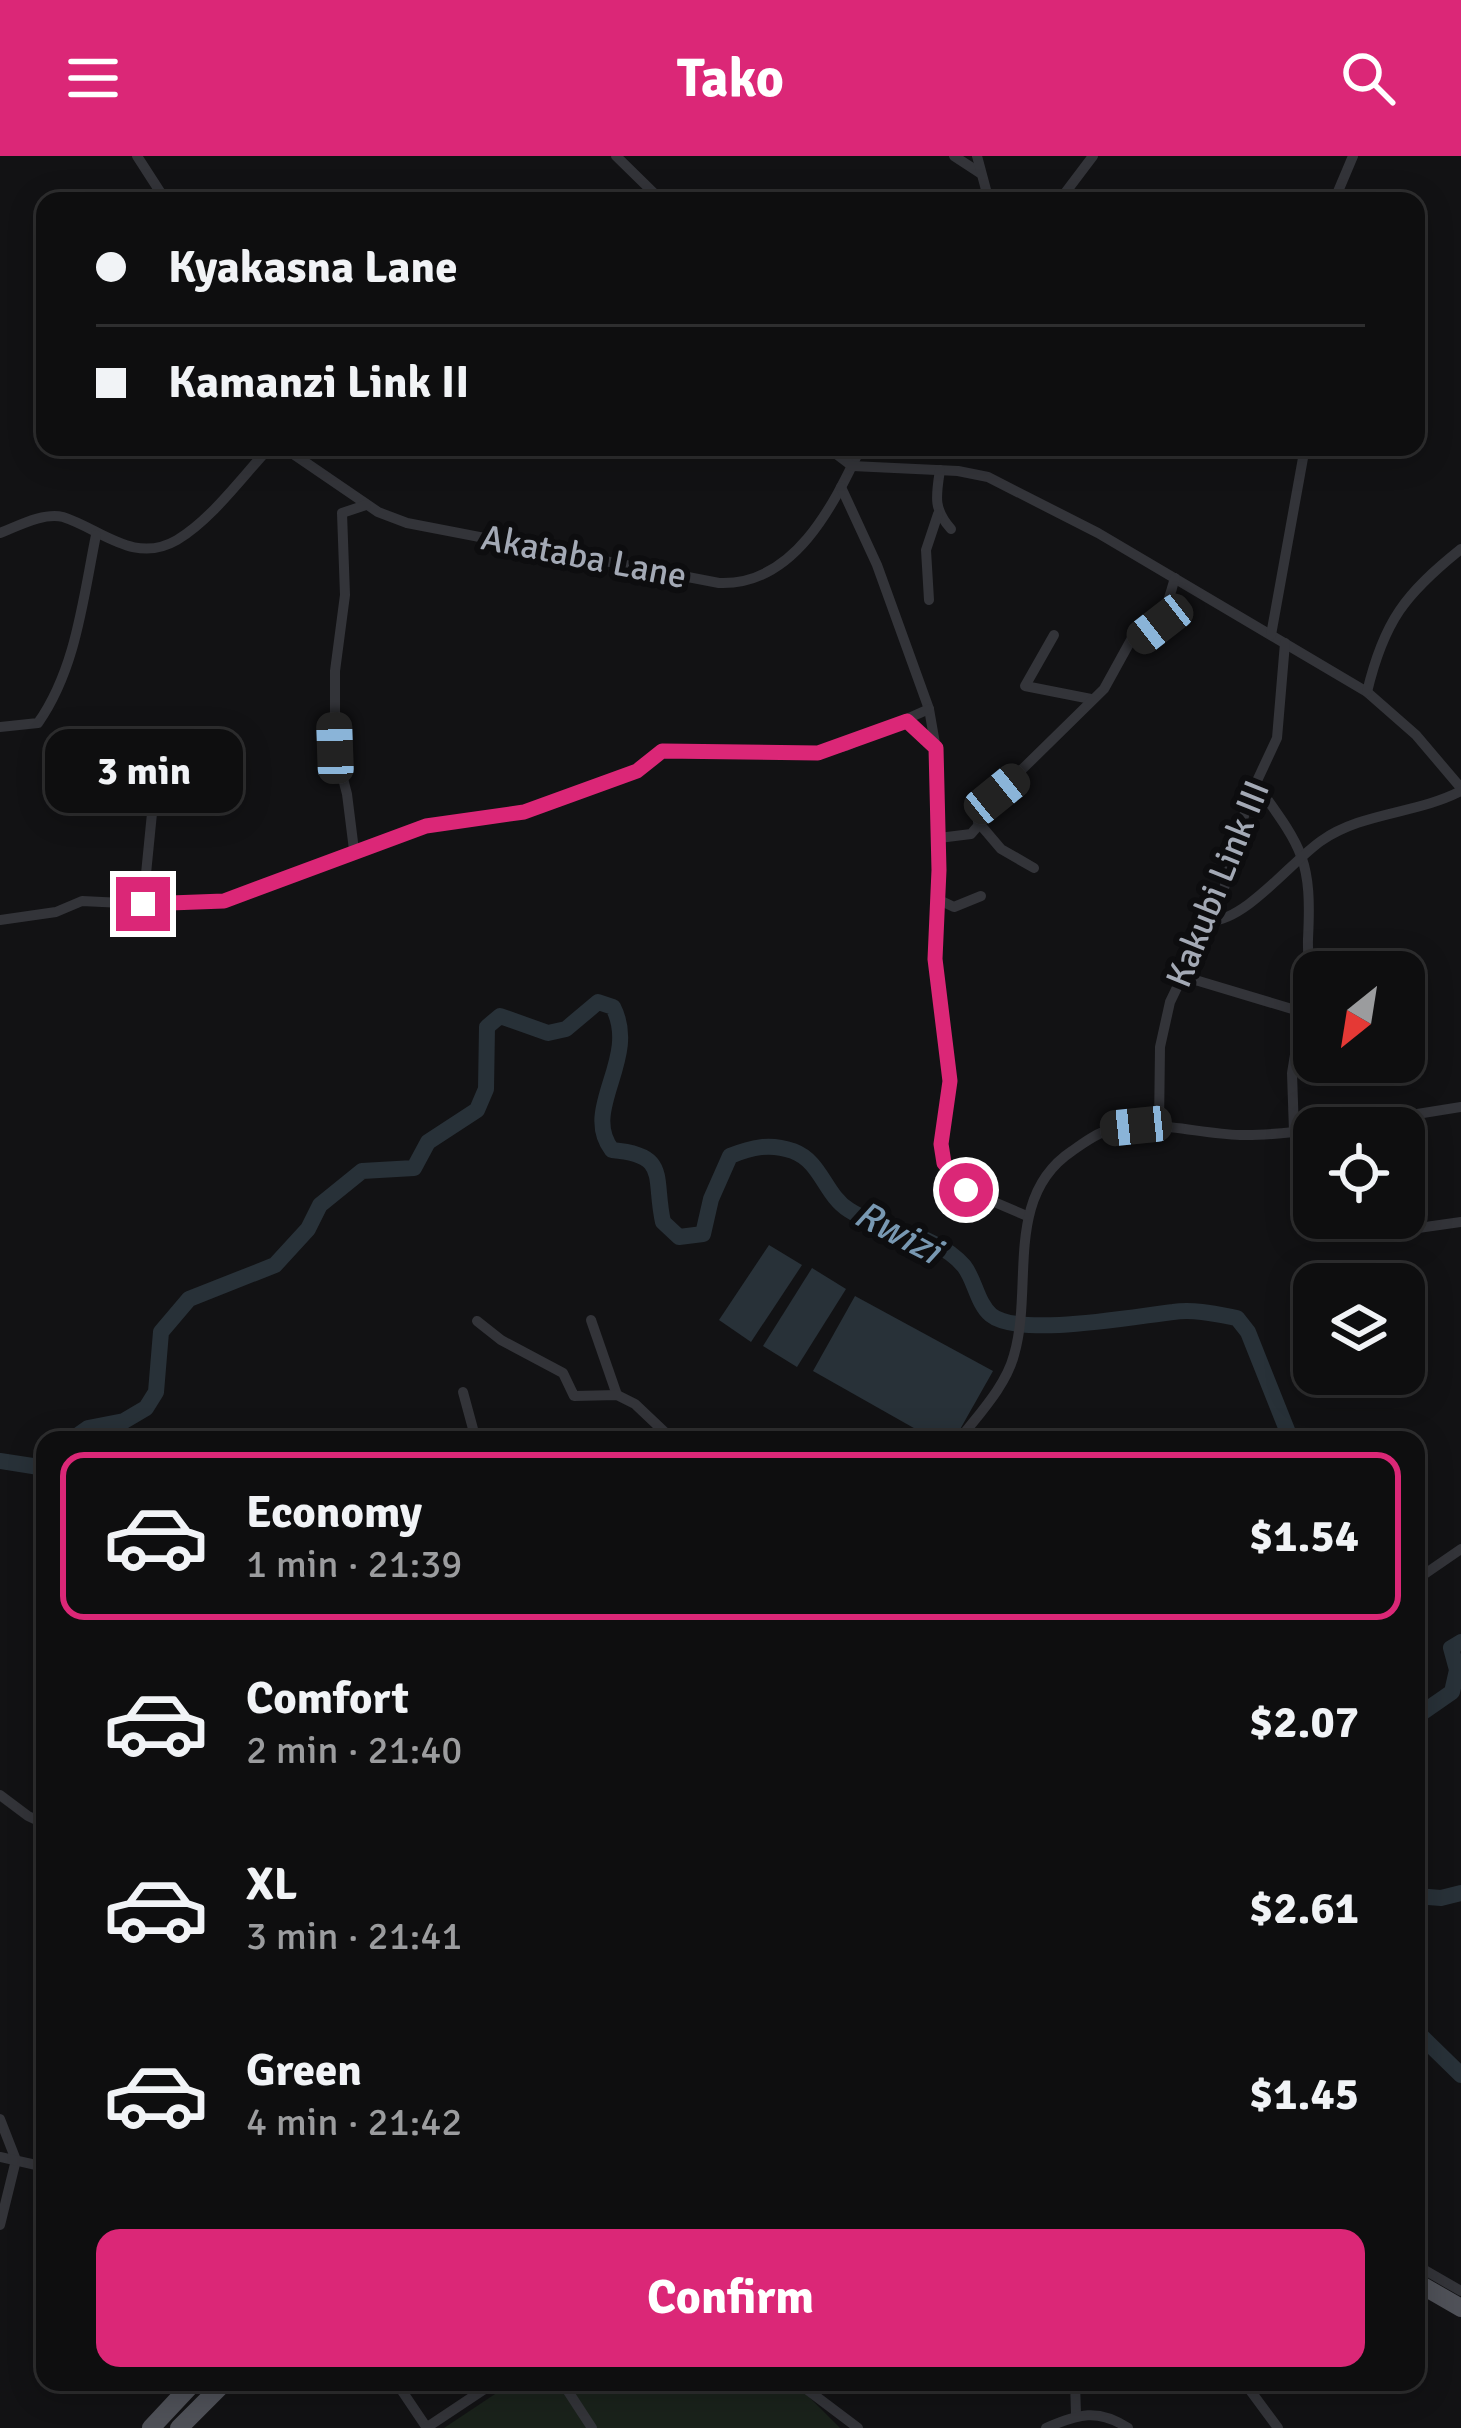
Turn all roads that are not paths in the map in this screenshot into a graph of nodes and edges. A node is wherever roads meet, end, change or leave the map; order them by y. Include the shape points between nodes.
1 (137, 156) edge
2 (616, 156) edge
3 (954, 156) edge
4 (977, 156) edge
5 (1093, 156) edge
6 (1353, 156) edge
7 (980, 173) junction
8 (160, 192) edge
9 (653, 192) edge
10 (986, 192) edge
11 (1066, 192) edge
12 (1338, 192) edge
13 (261, 456) edge
14 (296, 456) edge
15 (839, 456) edge
16 (857, 456) edge
17 (1303, 456) edge
18 (852, 466) junction
19 (940, 470) junction
20 (841, 488) junction
21 (366, 505) junction
22 (938, 514) junction
23 (951, 529) dead end
24 (0, 533) edge
25 (97, 536) junction
26 (1461, 548) edge
27 (1174, 578) junction
28 (929, 600) dead end
29 (1270, 634) junction
30 (1054, 635) dead end
31 (1285, 643) junction
32 (1367, 692) junction
33 (1091, 699) junction
34 (929, 709) junction
35 (907, 721) junction
36 (0, 727) edge
37 (936, 748) junction
38 (1257, 785) junction
39 (1461, 789) edge
40 (154, 793) dead end
41 (979, 822) junction
42 (939, 838) junction
43 (354, 850) junction
44 (1304, 855) junction
45 (1034, 868) dead end
46 (982, 896) dead end
47 (937, 898) junction
48 (143, 904) junction
49 (0, 920) edge
50 (1210, 921) junction
51 (1309, 951) edge
52 (1182, 976) junction
53 (1293, 1009) edge
54 (1293, 1067) edge
55 (1293, 1107) edge
56 (1461, 1107) edge
57 (1425, 1113) edge
58 (1159, 1127) junction
59 (1293, 1132) edge
60 (1027, 1216) junction
61 (1461, 1222) edge
62 (1425, 1227) edge
63 (591, 1320) dead end
64 (477, 1321) dead end
65 (463, 1392) dead end
66 (617, 1395) junction
67 (474, 1431) edge
68 (664, 1431) edge
69 (966, 1431) edge
70 (1461, 1549) edge
71 (1425, 1574) edge
72 (0, 1795) edge
73 (36, 1820) edge
74 (0, 2119) edge
75 (0, 2157) edge
76 (16, 2160) junction
77 (36, 2165) edge
78 (0, 2225) edge
79 (1425, 2270) edge
80 (1425, 2287) edge
81 (1461, 2291) edge
82 (1461, 2308) edge
83 (186, 2391) edge
84 (216, 2391) edge
85 (402, 2391) edge
86 (482, 2391) edge
87 (568, 2391) edge
88 (809, 2391) edge
89 (1076, 2391) edge
90 (1251, 2391) edge
91 (1076, 2414) junction
92 (151, 2428) edge
93 (179, 2428) edge
94 (426, 2428) edge
95 (592, 2428) edge
96 (858, 2428) edge
97 (1046, 2428) edge
98 (1128, 2428) edge
99 (1278, 2428) edge

1 - 8 street
2 - 9 street
3 - 7 street
4 - 7 street
5 - 11 street
6 - 12 street
7 - 10 street
13 - 25 street via 176,540 152,549
14 - 21 street, Akataba Lane
15 - 18 street
16 - 18 street, Akataba Lane
17 - 29 street
18 - 19 street
18 - 20 street, Akataba Lane
19 - 22 street
19 - 27 street via 988,477
20 - 21 street, Akataba Lane via 788,557 741,584 407,523
20 - 34 street
21 - 43 street via 342,513 345,595 335,671 335,748
22 - 23 street
22 - 28 street via 926,550
24 - 25 street via 48,516
25 - 36 street via 54,700 38,723
26 - 32 street via 1404,599
27 - 29 street
27 - 33 street via 1160,624 1131,640
29 - 31 street
30 - 33 street via 1024,686
31 - 32 street
31 - 38 street, Kakubi Link III via 1277,738
32 - 39 street
33 - 41 street
34 - 35 street
34 - 37 street
35 - 37 street
35 - 43 street via 818,753 662,751 637,771 524,812 426,826
37 - 42 street
38 - 44 street
38 - 50 street, Kakubi Link III
39 - 44 street via 1430,806 1340,830
40 - 48 street
41 - 42 street via 971,834
41 - 45 street via 1001,849
42 - 47 street
43 - 48 street via 224,901
44 - 50 street via 1228,918
44 - 51 street
46 - 47 street via 954,907
47 - 60 street via 935,959 950,1081 944,1163 966,1190
48 - 49 street via 82,901
50 - 52 street, Kakubi Link III
52 - 53 street
52 - 58 street, Kakubi Link III via 1160,1047
54 - 55 street
56 - 57 street
58 - 59 street
58 - 60 street via 1109,1129 1059,1159
60 - 69 street via 1011,1364
61 - 62 street
63 - 66 street
64 - 66 street via 563,1373 574,1396
65 - 67 street
66 - 68 street
70 - 71 street
72 - 73 street
74 - 76 street
75 - 76 street
76 - 77 street
76 - 78 street
79 - 81 street
80 - 82 main road
83 - 92 main road
84 - 93 main road
85 - 94 street
86 - 94 street
87 - 95 street
88 - 96 street
89 - 91 street
90 - 99 street
91 - 97 street
91 - 98 street via 1101,2414

